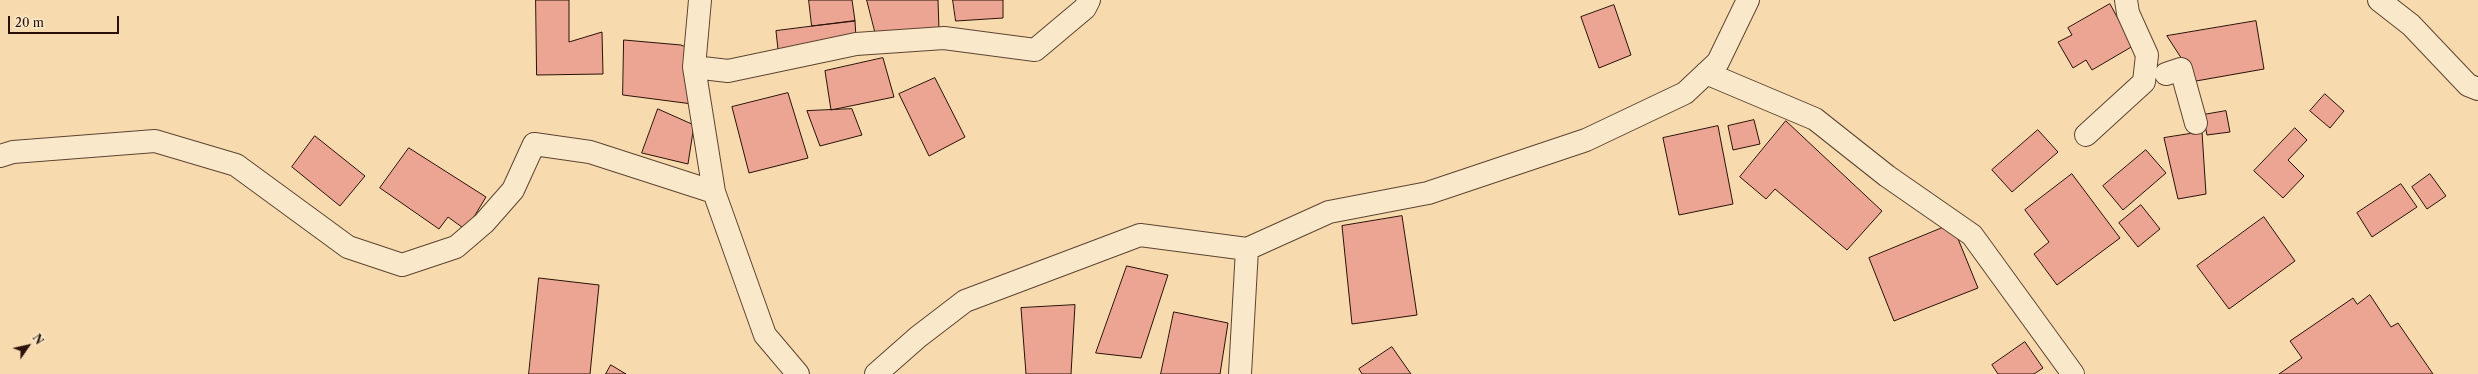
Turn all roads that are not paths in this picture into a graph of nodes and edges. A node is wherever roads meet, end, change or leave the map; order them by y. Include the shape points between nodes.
1 (700, 0) edge
2 (1089, 0) edge
3 (1748, 0) edge
4 (2126, 0) edge
5 (2379, 0) edge
6 (2146, 64) junction
7 (694, 67) junction
8 (1706, 73) junction
9 (2166, 74) junction
10 (2478, 89) edge
11 (2176, 107) dead end
12 (2196, 123) dead end
13 (2086, 135) dead end
14 (0, 156) edge
15 (714, 192) junction
16 (1247, 249) junction
17 (790, 370) edge
18 (876, 374) edge
19 (1240, 374) edge
20 (2073, 374) edge

1 - 7 street
2 - 7 street via 1085,8 1035,50 944,38 856,44 728,71
3 - 8 street via 1718,62
4 - 6 street via 2128,13 2147,54
5 - 10 street via 2411,25 2468,85
6 - 9 street
6 - 13 street via 2144,82
7 - 15 street
8 - 16 street via 1685,93 1586,140 1428,193 1329,212
8 - 20 street via 1815,119 1887,176 1972,235
9 - 11 street
9 - 12 street via 2181,69
14 - 15 street via 13,152 155,141 236,165 348,247 402,265 456,247 484,223 513,190 534,144 590,152
15 - 17 street via 765,335
16 - 18 street via 1140,235 965,301
16 - 19 street

